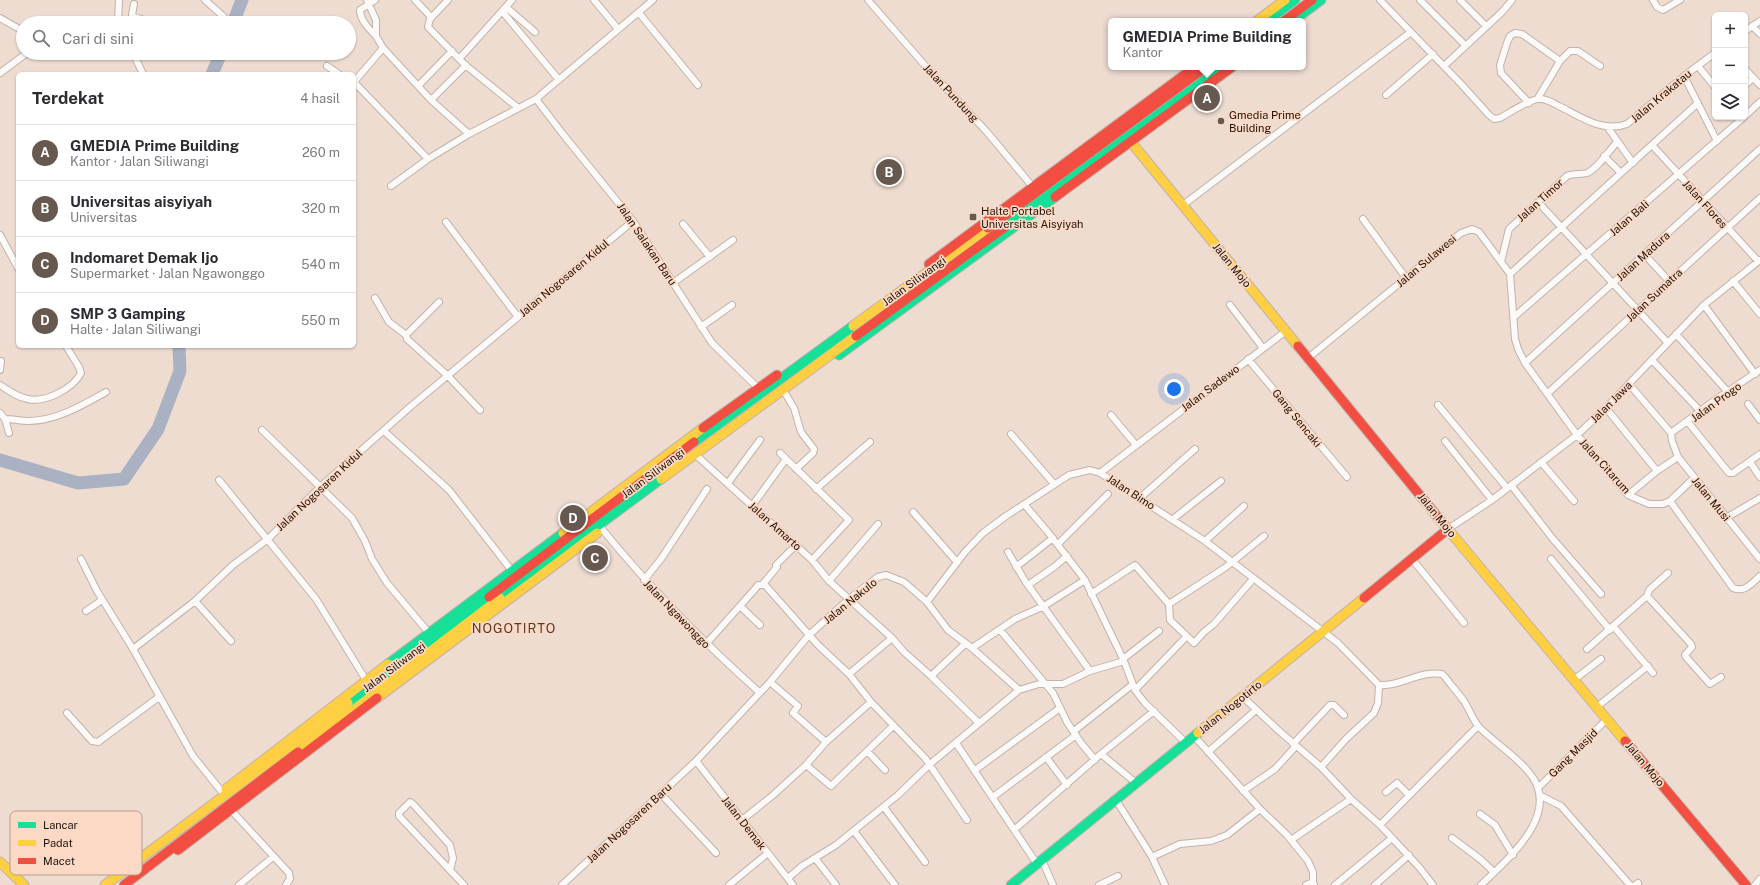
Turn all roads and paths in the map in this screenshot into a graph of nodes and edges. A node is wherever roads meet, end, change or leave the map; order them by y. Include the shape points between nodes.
1 (119, 0) edge
2 (205, 0) edge
3 (376, 0) edge
4 (414, 0) edge
5 (448, 0) edge
6 (511, 0) edge
7 (594, 0) edge
8 (653, 0) edge
9 (868, 0) edge
10 (1285, 0) edge
11 (1295, 0) edge
12 (1312, 0) edge
13 (1321, 0) edge
14 (1380, 0) edge
15 (1420, 0) edge
16 (1512, 0) edge
17 (1653, 0) edge
18 (1680, 0) edge
19 (1463, 1) edge
20 (368, 3) edge
21 (134, 4) dead end
22 (504, 9) junction
23 (639, 13) junction
24 (118, 16) edge
25 (134, 16) edge
26 (223, 16) edge
27 (431, 17) junction
28 (0, 18) edge
29 (1261, 18) edge
30 (1271, 18) edge
31 (1288, 18) edge
32 (1297, 18) edge
33 (1760, 21) edge
34 (1486, 26) junction
35 (1752, 26) junction
36 (16, 27) edge
37 (618, 28) junction
38 (1748, 29) edge
39 (535, 32) dead end
40 (1411, 32) junction
41 (1760, 34) edge
42 (376, 36) junction
43 (1465, 45) junction
44 (383, 48) junction
45 (452, 52) junction
46 (1433, 54) junction
47 (1712, 55) edge
48 (459, 59) junction
49 (17, 60) edge
50 (137, 60) edge
51 (1560, 61) junction
52 (466, 65) junction
53 (327, 66) dead end
54 (1444, 66) junction
55 (1600, 66) dead end
56 (1698, 66) junction
57 (1191, 70) edge
58 (1202, 70) edge
59 (1218, 70) edge
60 (1228, 70) edge
61 (0, 72) edge
62 (142, 72) edge
63 (336, 72) edge
64 (1748, 72) edge
65 (1684, 76) junction
66 (1753, 78) junction
67 (356, 80) edge
68 (559, 80) junction
69 (356, 84) edge
70 (1713, 84) edge
71 (1746, 84) edge
72 (698, 85) dead end
73 (1760, 85) edge
74 (418, 86) junction
75 (1386, 95) dead end
76 (1538, 98) junction
77 (536, 99) junction
78 (431, 100) junction
79 (1760, 102) edge
80 (1529, 103) junction
81 (1698, 103) junction
82 (517, 108) junction
83 (1748, 112) edge
84 (1740, 120) edge
85 (1608, 128) junction
86 (469, 134) junction
87 (1717, 141) junction
88 (1131, 142) junction
89 (1616, 142) junction
90 (1652, 146) junction
91 (1092, 148) junction
92 (1760, 149) edge
93 (1604, 156) junction
94 (428, 159) junction
95 (1633, 163) junction
96 (1621, 173) junction
97 (1679, 175) junction
98 (1077, 177) junction
99 (391, 186) dead end
100 (1032, 186) junction
101 (1760, 198) edge
102 (1703, 202) junction
103 (1539, 203) junction
104 (1183, 205) junction
105 (1363, 218) dead end
106 (633, 221) junction
107 (446, 222) dead end
108 (683, 224) dead end
109 (1562, 227) junction
110 (1726, 228) junction
111 (0, 235) edge
112 (733, 240) dead end
113 (1587, 254) junction
114 (1645, 255) junction
115 (710, 256) junction
116 (1759, 260) edge
117 (1501, 262) junction
118 (16, 264) edge
119 (1510, 274) junction
120 (1406, 278) junction
121 (1669, 281) junction
122 (1734, 281) junction
123 (673, 283) junction
124 (1614, 284) junction
125 (375, 298) dead end
126 (439, 302) dead end
127 (732, 305) dead end
128 (1230, 305) dead end
129 (1704, 305) junction
130 (1638, 310) junction
131 (1760, 314) edge
132 (518, 317) junction
133 (1514, 317) junction
134 (701, 327) junction
135 (1286, 331) junction
136 (1676, 334) junction
137 (406, 336) junction
138 (1668, 343) junction
139 (67, 348) edge
140 (1263, 348) junction
141 (1308, 358) junction
142 (1248, 359) junction
143 (1652, 360) junction
144 (0, 361) edge
145 (1525, 363) junction
146 (0, 370) edge
147 (1757, 372) edge
148 (448, 376) junction
149 (1629, 384) junction
150 (0, 385) edge
151 (758, 388) junction
152 (106, 392) dead end
153 (1728, 392) junction
154 (785, 393) junction
155 (1548, 394) junction
156 (1438, 404) dead end
157 (1748, 404) dead end
158 (1606, 408) junction
159 (480, 410) dead end
160 (1701, 412) junction
161 (0, 413) edge
162 (1111, 415) dead end
163 (4, 419) junction
164 (1760, 420) edge
165 (1688, 422) junction
166 (712, 424) junction
167 (262, 430) dead end
168 (384, 431) junction
169 (9, 433) dead end
170 (1671, 433) junction
171 (1011, 434) dead end
172 (1577, 435) junction
173 (760, 440) dead end
174 (1445, 440) dead end
175 (870, 442) dead end
176 (1136, 445) junction
177 (1195, 450) dead end
178 (780, 453) dead end
179 (1760, 454) edge
180 (698, 457) junction
181 (1678, 457) junction
182 (786, 459) junction
183 (1541, 462) junction
184 (1750, 462) junction
185 (796, 469) junction
186 (1657, 471) junction
187 (1100, 473) junction
188 (1347, 477) dead end
189 (1760, 477) edge
190 (1694, 478) junction
191 (219, 480) dead end
192 (1221, 481) dead end
193 (728, 482) junction
194 (1054, 484) junction
195 (320, 487) junction
196 (1509, 487) junction
197 (707, 489) dead end
198 (816, 489) junction
199 (1108, 494) dead end
200 (1628, 495) junction
201 (1140, 498) junction
202 (1760, 498) edge
203 (1492, 500) junction
204 (1574, 501) dead end
205 (1670, 501) junction
206 (1024, 504) junction
207 (752, 506) junction
208 (1244, 506) dead end
209 (913, 512) dead end
210 (1726, 518) junction
211 (1173, 519) junction
212 (878, 524) dead end
213 (602, 529) junction
214 (1448, 529) junction
215 (1264, 536) dead end
216 (1053, 538) junction
217 (268, 539) junction
218 (1205, 541) junction
219 (1058, 544) junction
220 (796, 545) junction
221 (549, 546) junction
222 (1758, 551) edge
223 (1008, 552) dead end
224 (1067, 556) junction
225 (560, 558) junction
226 (81, 559) dead end
227 (1412, 559) junction
228 (1551, 559) dead end
229 (1760, 559) edge
230 (812, 560) junction
231 (958, 562) junction
232 (1232, 563) junction
233 (1016, 567) junction
234 (512, 571) junction
235 (1668, 573) dead end
236 (1760, 576) edge
237 (1254, 579) junction
238 (644, 580) junction
239 (1085, 580) junction
240 (828, 581) junction
241 (763, 584) junction
242 (1028, 584) junction
243 (1091, 594) junction
244 (1601, 594) dead end
245 (1647, 596) junction
246 (493, 598) junction
247 (849, 599) junction
248 (102, 600) junction
249 (195, 601) junction
250 (927, 602) junction
251 (1169, 604) junction
252 (740, 606) junction
253 (1044, 606) junction
254 (86, 611) dead end
255 (473, 612) junction
256 (1464, 623) dead end
257 (760, 625) dead end
258 (1612, 629) junction
259 (1000, 630) junction
260 (1158, 630) dead end
261 (1323, 631) junction
262 (429, 633) junction
263 (809, 635) junction
264 (1186, 637) junction
265 (892, 638) junction
266 (232, 641) dead end
267 (706, 644) junction
268 (965, 644) junction
269 (972, 648) junction
270 (133, 649) junction
271 (1587, 649) dead end
272 (1601, 659) dead end
273 (1123, 660) junction
274 (1648, 666) junction
275 (1090, 671) junction
276 (1653, 673) dead end
277 (849, 674) junction
278 (932, 676) junction
279 (1721, 677) dead end
280 (1575, 679) junction
281 (366, 680) junction
282 (770, 682) junction
283 (1048, 685) junction
284 (1379, 685) junction
285 (1134, 687) junction
286 (1019, 690) junction
287 (758, 692) junction
288 (159, 697) junction
289 (1243, 697) junction
290 (871, 702) junction
291 (1598, 706) junction
292 (1060, 708) junction
293 (1256, 710) junction
294 (1154, 711) junction
295 (67, 713) dead end
296 (1344, 714) dead end
297 (1608, 719) junction
298 (979, 723) junction
299 (893, 726) junction
300 (1478, 726) junction
301 (1075, 733) junction
302 (1194, 736) junction
303 (826, 742) junction
304 (956, 743) junction
305 (1186, 743) junction
306 (1295, 745) junction
307 (867, 751) junction
308 (1208, 752) junction
309 (1101, 754) junction
310 (1046, 757) junction
311 (1095, 760) junction
312 (696, 761) junction
313 (930, 764) junction
314 (806, 765) junction
315 (1321, 767) junction
316 (885, 770) dead end
317 (975, 770) junction
318 (1136, 784) junction
319 (1067, 785) junction
320 (1539, 786) junction
321 (1243, 791) junction
322 (222, 792) junction
323 (1386, 792) dead end
324 (661, 794) junction
325 (1409, 795) junction
326 (1541, 796) junction
327 (993, 797) junction
328 (1351, 799) junction
329 (1116, 800) junction
330 (884, 807) junction
331 (231, 810) junction
332 (1260, 810) junction
333 (1480, 814) dead end
334 (742, 820) junction
335 (967, 820) dead end
336 (1380, 825) junction
337 (1015, 829) junction
338 (854, 831) junction
339 (1392, 838) junction
340 (1452, 838) dead end
341 (1291, 840) junction
342 (142, 853) edge
343 (768, 853) junction
344 (716, 854) dead end
345 (1512, 854) junction
346 (1409, 855) junction
347 (273, 857) junction
348 (1152, 857) junction
349 (142, 858) edge
350 (815, 858) junction
351 (0, 862) edge
352 (926, 862) dead end
353 (1039, 862) junction
354 (143, 870) joint
355 (450, 870) junction
356 (10, 872) edge
357 (1494, 872) junction
358 (14, 875) edge
359 (118, 875) edge
360 (137, 875) edge
361 (1118, 876) dead end
362 (788, 878) junction
363 (1760, 879) edge
364 (1314, 883) edge
365 (1379, 884) edge
366 (24, 885) edge
367 (105, 885) edge
368 (124, 885) edge
369 (239, 885) edge
370 (286, 885) edge
371 (464, 885) edge
372 (562, 885) edge
373 (729, 885) edge
374 (793, 885) edge
375 (836, 885) edge
376 (894, 885) edge
377 (1011, 885) edge
378 (1053, 885) edge
379 (1099, 885) edge
380 (1165, 885) edge
381 (1306, 885) edge
382 (1335, 885) edge
383 (1433, 885) edge
384 (1481, 885) edge
385 (1630, 885) edge
386 (1746, 885) edge
387 (1755, 885) edge

1 - 24 street
2 - 26 street
3 - 20 street
4 - 27 street
5 - 27 street
6 - 22 street
7 - 37 street
8 - 23 street
9 - 100 street, Jalan Pundung
10 - 29 main road
11 - 30 main road
12 - 31 main road
13 - 32 main road
14 - 40 street
15 - 43 street
16 - 34 street
17 - 18 street via 1657,7 1663,10
19 - 34 street
20 - 42 street via 376,20
20 - 42 street via 360,10 360,14
21 - 25 street
22 - 39 street
22 - 48 street
22 - 68 street
23 - 37 street
23 - 72 street
27 - 45 street via 428,28
28 - 36 street
33 - 35 street
34 - 43 street
35 - 38 street
35 - 41 street
37 - 68 street
40 - 46 street
40 - 104 street
42 - 44 street
43 - 54 street
44 - 67 street
44 - 74 street
45 - 48 street
45 - 74 street
46 - 54 street
46 - 75 street
47 - 56 street, Jalan Krakatau
48 - 52 street
49 - 61 street
50 - 62 street
51 - 55 street via 1567,52 1574,50
51 - 76 street
51 - 80 street via 1522,34 1515,33 1510,36 1500,65 1501,73
52 - 78 street
52 - 82 street
53 - 63 street
54 - 80 street via 1494,118 1500,118
56 - 65 street, Jalan Krakatau
56 - 70 street
57 - 91 main road
58 - 91 main road, Jalan Siliwangi
59 - 98 main road, Jalan Siliwangi
60 - 88 main road
64 - 66 street
65 - 81 street
65 - 85 street, Jalan Krakatau via 1627,124
66 - 71 street
66 - 73 street
68 - 77 street
69 - 94 street
74 - 78 street
76 - 80 street
76 - 85 street
77 - 82 street
77 - 106 street, Jalan Salakan Baru
78 - 86 street
79 - 83 street, Jalan Bali
81 - 87 street
81 - 90 street
82 - 86 street
84 - 87 street, Jalan Bali
85 - 89 street
86 - 94 street
87 - 97 street, Jalan Bali
88 - 98 main road
88 - 104 main road, Jalan Mojo
89 - 93 street, Jalan Timor
89 - 95 street
90 - 95 street
90 - 97 street, Jalan Flores
91 - 100 main road
91 - 166 main road, Jalan Siliwangi
92 - 102 street, Jalan Madura
93 - 96 street
93 - 103 street, Jalan Timor via 1585,174 1568,176
94 - 99 street
95 - 96 street
96 - 109 street
97 - 102 street, Jalan Flores
97 - 113 street, Jalan Bali
98 - 154 main road via 880,326
98 - 225 main road, Jalan Siliwangi
100 - 151 main road
101 - 110 street, Jalan Sumatra
102 - 110 street, Jalan Flores
102 - 114 street, Jalan Madura
103 - 109 street
103 - 117 street, Jalan Timor via 1509,229
104 - 135 main road, Jalan Mojo
105 - 120 street
106 - 123 street, Jalan Salakan Baru
106 - 132 street, Jalan Nogosaren Kidul
107 - 132 street
108 - 115 street
109 - 113 street
109 - 119 street
110 - 116 street, Jalan Flores
110 - 121 street, Jalan Sumatra
111 - 118 street
112 - 115 street
113 - 124 street
113 - 133 street, Jalan Bali
114 - 121 street
114 - 124 street, Jalan Madura
115 - 123 street
116 - 122 street, Jalan Jawa
117 - 119 street, Jalan Sulawesi
117 - 120 street, Jalan Sulawesi via 1479,232 1466,229
119 - 133 street
120 - 141 street, Jalan Sulawesi
121 - 130 street, Jalan Sumatra
122 - 129 street, Jalan Jawa
122 - 131 street
123 - 134 street, Jalan Salakan Baru
124 - 130 street
124 - 145 street, Jalan Madura
125 - 137 street via 389,322
126 - 137 street
127 - 134 street
128 - 140 street
129 - 136 street, Jalan Jawa
129 - 147 street
130 - 138 street
130 - 155 street, Jalan Sumatra
132 - 148 street, Jalan Nogosaren Kidul
133 - 145 street via 1515,339
134 - 151 street, Jalan Salakan Baru via 712,343
135 - 140 street, Jalan Sadewo
135 - 141 main road, Jalan Mojo
136 - 138 street, Jalan Jawa
136 - 153 street
137 - 148 street via 408,341
138 - 143 street, Jalan Jawa
139 - 150 street via 81,373 64,390 47,397 29,400
140 - 142 street, Jalan Sadewo
141 - 214 main road, Jalan Mojo
142 - 176 street, Jalan Sadewo
142 - 188 street, Gang Sencaki
143 - 149 street, Jalan Jawa
143 - 160 street
144 - 146 street
145 - 155 street
147 - 153 street, Jalan Progo
148 - 159 street
148 - 168 street, Jalan Nogosaren Kidul
149 - 158 street, Jalan Jawa
149 - 170 street
151 - 166 main road
152 - 163 street via 77,409 45,419
153 - 160 street, Jalan Progo
154 - 180 main road
154 - 185 street via 794,408 801,432 814,449
155 - 172 street
156 - 196 street
157 - 164 street
158 - 172 street, Jalan Jawa
158 - 186 street
160 - 165 street, Jalan Progo
161 - 163 street
162 - 176 street
163 - 169 street
165 - 170 street, Jalan Progo
165 - 184 street via 1728,472 1734,473
166 - 221 main road, Jalan Siliwangi
167 - 195 street
168 - 195 street, Jalan Nogosaren Kidul
168 - 234 street via 449,490
170 - 181 street, Jalan Musi
171 - 194 street
172 - 183 street, Jalan Jawa
172 - 200 street, Jalan Citarum
173 - 193 street
174 - 203 street
175 - 198 street
176 - 187 street, Jalan Sadewo
177 - 201 street
178 - 182 street
179 - 184 street
180 - 193 street, Jalan Amarto
180 - 213 main road
181 - 186 street
181 - 190 street, Jalan Musi
182 - 185 street
182 - 207 street
183 - 196 street, Jalan Jawa
183 - 204 street
184 - 189 street
185 - 198 street
186 - 200 street
187 - 194 street, Jalan Bimo via 1090,470 1080,472
187 - 201 street, Jalan Bimo
190 - 205 street
190 - 210 street, Jalan Musi
191 - 217 street
192 - 211 street
193 - 207 street, Jalan Amarto
194 - 206 street, Jalan Bimo
195 - 217 street, Jalan Nogosaren Kidul
195 - 262 street via 352,518 387,583
196 - 203 street, Jalan Jawa
196 - 244 street
197 - 238 street via 661,559
198 - 230 street via 849,522
199 - 219 street
200 - 205 street, Jalan Citarum via 1649,504
201 - 211 street, Jalan Bimo
202 - 210 street
203 - 214 street, Jalan Jawa
205 - 236 street via 1733,588 1744,589
206 - 216 street
206 - 231 street, Jalan Bimo via 983,533
207 - 220 street, Jalan Amarto
208 - 218 street
209 - 231 street
210 - 222 street, Jalan Musi
211 - 218 street, Jalan Bimo
212 - 240 street
213 - 225 main road
213 - 238 street, Jalan Ngawonggo
214 - 227 main road, Jalan Nogotirto
214 - 280 main road, Jalan Mojo
215 - 232 street
216 - 219 street
216 - 233 street
217 - 249 street, Jalan Nogosaren Kidul via 233,565
217 - 281 street via 316,599
218 - 232 street, Jalan Bimo
219 - 224 street
220 - 230 street, Jalan Amarto
220 - 241 street via 776,565
221 - 234 main road
221 - 246 main road, Jalan Siliwangi
222 - 229 street, Jalan Musi
223 - 233 street
224 - 239 street
224 - 242 street via 1054,568
225 - 246 main road, Jalan Siliwangi
225 - 331 main road
226 - 248 street
227 - 256 street
227 - 261 main road, Jalan Nogotirto
228 - 258 street
230 - 240 street, Jalan Amarto
231 - 250 street, Jalan Bimo
232 - 237 street, Jalan Bimo
232 - 251 street
233 - 242 street
234 - 262 main road
235 - 245 street via 1649,590
237 - 261 street, Jalan Bimo
237 - 264 street via 1194,643
238 - 267 street, Jalan Ngawonggo
239 - 243 street
239 - 253 street
240 - 247 street, Jalan Amarto
241 - 252 street via 758,585
241 - 263 street
242 - 253 street
243 - 251 street via 1135,565
243 - 273 street
245 - 258 street
245 - 279 street via 1692,644 1685,655 1705,680 1712,683
246 - 255 main road, Jalan Siliwangi
247 - 250 street, Jalan Nakulo via 878,577 886,575 904,582
247 - 263 street, Jalan Nakulo
247 - 265 street, Jalan Amarto
248 - 254 street
248 - 270 street
249 - 266 street
249 - 270 street, Jalan Nogosaren Kidul
250 - 268 street, Jalan Nakulo via 948,630
251 - 264 street via 1170,620
252 - 257 street
252 - 267 street
253 - 259 street via 1015,619
253 - 275 street
255 - 349 main road, Jalan Siliwangi
255 - 354 main road, Jalan Siliwangi
258 - 271 street
258 - 274 street
259 - 269 street
259 - 283 street
260 - 273 street
261 - 284 street, Jalan Bimo
261 - 289 main road, Jalan Nogotirto
262 - 281 main road
263 - 277 street
263 - 282 street, Jalan Nakulo
264 - 285 street
265 - 277 street
265 - 278 street, Jalan Amarto
267 - 287 street, Jalan Ngawonggo
268 - 269 street, Jalan Nakulo
268 - 278 street
269 - 286 street, Jalan Nakulo
270 - 288 street
272 - 280 street
273 - 275 street
273 - 285 street
274 - 276 street
274 - 291 street
275 - 283 street via 1064,684
277 - 290 street
278 - 298 street, Jalan Amarto
280 - 291 main road, Jalan Mojo
281 - 322 main road
282 - 287 street, Jalan Nakulo
282 - 303 street via 798,706 793,713
283 - 286 street via 1039,684
283 - 292 street
284 - 300 street via 1424,675 1442,674 1464,701
284 - 315 street via 1378,703 1374,713
285 - 294 street
285 - 301 street
286 - 298 street
287 - 312 street, Jalan Nakulo
288 - 295 street via 98,742 92,740
288 - 322 street via 193,756
289 - 293 street
289 - 302 main road, Jalan Nogotirto
290 - 299 street
290 - 303 street
291 - 297 main road, Jalan Mojo
292 - 301 street
292 - 317 street
293 - 306 street
293 - 308 street
294 - 305 street
294 - 309 street
296 - 306 street via 1334,705 1330,705
297 - 320 street, Gang Masjid
297 - 386 main road, Jalan Mojo
298 - 304 street
299 - 307 street
299 - 313 street
300 - 320 street via 1528,770
300 - 325 street
301 - 310 street
301 - 311 street
302 - 305 main road, Jalan Nogotirto
302 - 308 street
303 - 314 street
304 - 313 street
304 - 317 street
305 - 318 main road, Jalan Nogotirto
306 - 315 street
306 - 321 street via 1275,769
307 - 314 street via 831,786
307 - 316 street
308 - 321 street
309 - 311 street
309 - 318 street
310 - 319 street
310 - 327 street
311 - 319 street
312 - 324 street, Jalan Nogosaren Baru
312 - 334 street, Jalan Demak
313 - 330 street
313 - 335 street
314 - 334 street
315 - 328 street
317 - 327 street
318 - 329 main road, Jalan Nogotirto
319 - 337 street
320 - 326 street
321 - 332 street
322 - 342 main road
323 - 325 street via 1397,783
324 - 344 street
324 - 372 street, Jalan Nogosaren Baru
325 - 336 street
326 - 345 street via 1538,818
326 - 385 street via 1561,806
327 - 337 street
328 - 336 street
328 - 341 street
329 - 348 street
329 - 353 main road, Jalan Nogotirto
330 - 338 street
330 - 352 street
331 - 347 street
331 - 354 main road via 160,864
332 - 341 street
332 - 348 street via 1226,835 1211,841 1180,844
333 - 345 street via 1495,825
334 - 343 street, Jalan Demak
336 - 339 street
337 - 353 street
338 - 350 street
338 - 376 street
339 - 346 street
339 - 382 street
340 - 357 street
341 - 364 street via 1308,861
343 - 362 street, Jalan Demak
343 - 373 street
345 - 357 street
346 - 365 street
346 - 383 street
347 - 369 street
347 - 370 street via 288,873 290,879
348 - 380 street
350 - 362 street
350 - 375 street
351 - 356 main road
353 - 377 main road, Jalan Nogotirto
353 - 378 street
355 - 355 street via 399,816 410,802 450,845 453,858
355 - 371 street
357 - 384 street
358 - 366 main road
359 - 367 main road, Jalan Siliwangi
360 - 368 main road, Jalan Siliwangi
361 - 379 street
362 - 374 street, Jalan Demak
363 - 387 street
364 - 381 street

